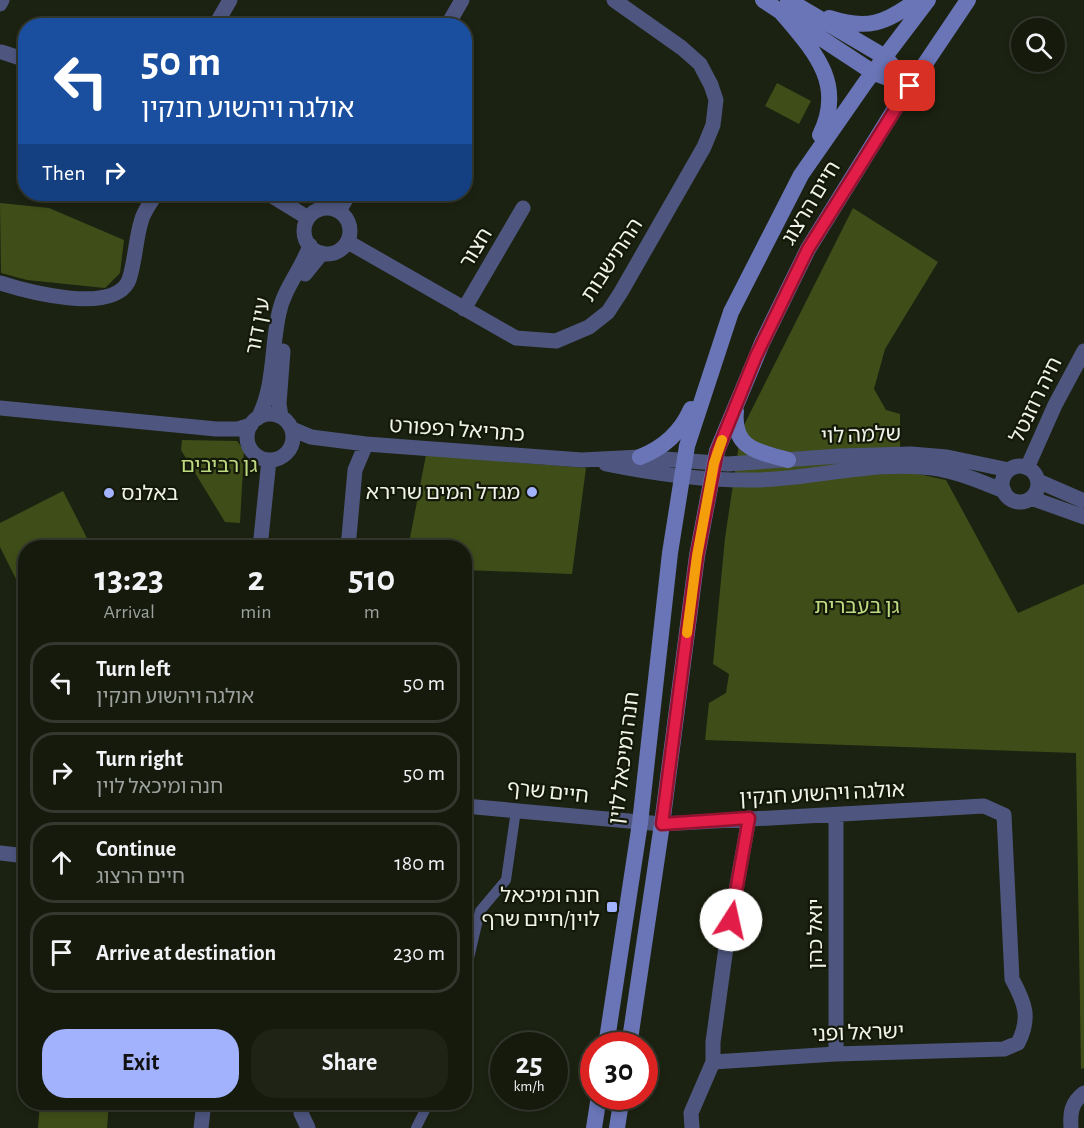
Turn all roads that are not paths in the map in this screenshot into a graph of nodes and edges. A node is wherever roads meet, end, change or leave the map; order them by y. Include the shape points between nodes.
1 (230, 0) edge
2 (462, 0) edge
3 (614, 0) edge
4 (763, 0) edge
5 (917, 0) edge
6 (927, 0) edge
7 (968, 0) edge
8 (790, 7) edge
9 (220, 18) edge
10 (452, 18) edge
11 (1, 51) edge
12 (18, 57) edge
13 (885, 57) junction
14 (874, 73) junction
15 (910, 86) junction
16 (801, 175) junction
17 (152, 201) edge
18 (280, 201) edge
19 (345, 201) edge
20 (523, 208) dead end
21 (339, 211) junction
22 (308, 218) junction
23 (348, 242) junction
24 (316, 249) junction
25 (0, 283) edge
26 (464, 309) junction
27 (1084, 351) edge
28 (716, 357) junction
29 (736, 404) junction
30 (0, 408) edge
31 (281, 417) junction
32 (252, 427) junction
33 (292, 429) junction
34 (328, 439) junction
35 (366, 444) junction
36 (292, 445) junction
37 (639, 457) junction
38 (269, 460) junction
39 (582, 460) junction
40 (788, 460) junction
41 (682, 468) junction
42 (1027, 468) junction
43 (1010, 470) junction
44 (713, 471) junction
45 (1038, 481) junction
46 (1004, 491) junction
47 (1031, 498) junction
48 (1084, 501) edge
49 (1084, 517) edge
50 (261, 540) edge
51 (349, 540) edge
52 (472, 807) edge
53 (516, 810) junction
54 (836, 815) junction
55 (749, 818) junction
56 (640, 822) junction
57 (662, 824) junction
58 (0, 853) edge
59 (18, 855) edge
60 (472, 945) edge
61 (608, 1032) edge
62 (631, 1032) edge
63 (1004, 1049) joint
64 (836, 1054) junction
65 (713, 1062) junction
66 (1084, 1093) edge
67 (203, 1110) edge
68 (301, 1110) edge
69 (425, 1110) edge
70 (597, 1110) edge
71 (620, 1110) edge
72 (692, 1121) edge
73 (201, 1128) edge
74 (308, 1128) edge
75 (416, 1128) edge
76 (594, 1128) edge
77 (617, 1128) edge
78 (1071, 1128) edge

1 - 9 street
2 - 10 street
3 - 26 street, ההתישבות via 700,64 716,100 713,125 704,147 621,292 608,312 590,327 556,341 516,338
4 - 8 main road
5 - 8 main road via 888,18 862,25
6 - 13 main road, חיים הרצוג
7 - 15 main road, חיים הרצוג
8 - 13 main road
8 - 14 main road
8 - 16 main road via 825,74 831,98 825,126
11 - 12 street
13 - 14 main road, חיים הרצוג
13 - 15 main road
14 - 15 main road
14 - 16 main road, חיים הרצוג
15 - 29 main road, חיים הרצוג via 808,249
16 - 28 main road, חיים הרצוג via 731,312
17 - 25 street via 141,220 128,282 113,295 87,300
18 - 22 street
19 - 21 street
20 - 26 street, חצור
21 - 22 street via 319,209
21 - 23 street via 348,221
22 - 24 street via 304,232
23 - 24 street via 337,252
23 - 26 street, ההתישבות
24 - 31 street, עין דור via 291,298 285,327
24 - 32 street, עין דור via 306,258 284,295 266,402
27 - 42 street, חיה רוזנטל via 1054,405
28 - 37 main road via 687,419 672,438
28 - 41 main road, חיים הרצוג
29 - 40 main road via 739,437 755,451
29 - 44 main road, חיים הרצוג
30 - 32 street via 226,430
31 - 32 street via 269,414
31 - 33 street
32 - 38 street via 252,451
33 - 34 street, כתריאל רפפורט
33 - 36 street
34 - 35 street, כתריאל רפפורט
34 - 36 street, כתריאל רפפורט
35 - 39 street, כתריאל רפפורט
35 - 51 street via 355,470
36 - 38 street via 280,458
37 - 39 street, כתריאל רפפורט
37 - 41 street, כתריאל רפפורט
38 - 50 street
39 - 41 street, כתריאל רפפורט via 635,470
40 - 43 street, שלמה לוי via 911,454
40 - 44 street, שלמה לוי via 728,464
41 - 44 street, כתריאל רפפורט
41 - 56 main road, חנה ומיכאל לוין
42 - 43 street
42 - 45 street
43 - 46 street via 1003,479
44 - 46 street, שלמה לוי via 759,480 889,466 938,469
44 - 57 main road via 697,556
45 - 47 street
45 - 48 street
46 - 47 street via 1016,502
47 - 49 street
52 - 53 street, חיים שרף
53 - 56 street, חיים שרף
53 - 60 street via 506,880 480,911
54 - 55 street, אולגה ויהשוע חנקין
54 - 63 street, אולגה ויהשוע חנקין via 984,806 1004,815 1012,979 1024,1002 1024,1031 1018,1043
54 - 64 street, יואל כהן
55 - 57 street, אולגה ויהשוע חנקין
55 - 65 street via 726,952
56 - 57 street, חיים שרף
56 - 61 main road, חנה ומיכאל לוין
57 - 62 main road
58 - 59 street
63 - 64 street, ישראל ופני
64 - 65 street, ישראל ופני
65 - 72 street
66 - 78 street via 1070,1112
67 - 73 street
68 - 74 street
69 - 75 street
70 - 76 main road
71 - 77 main road

